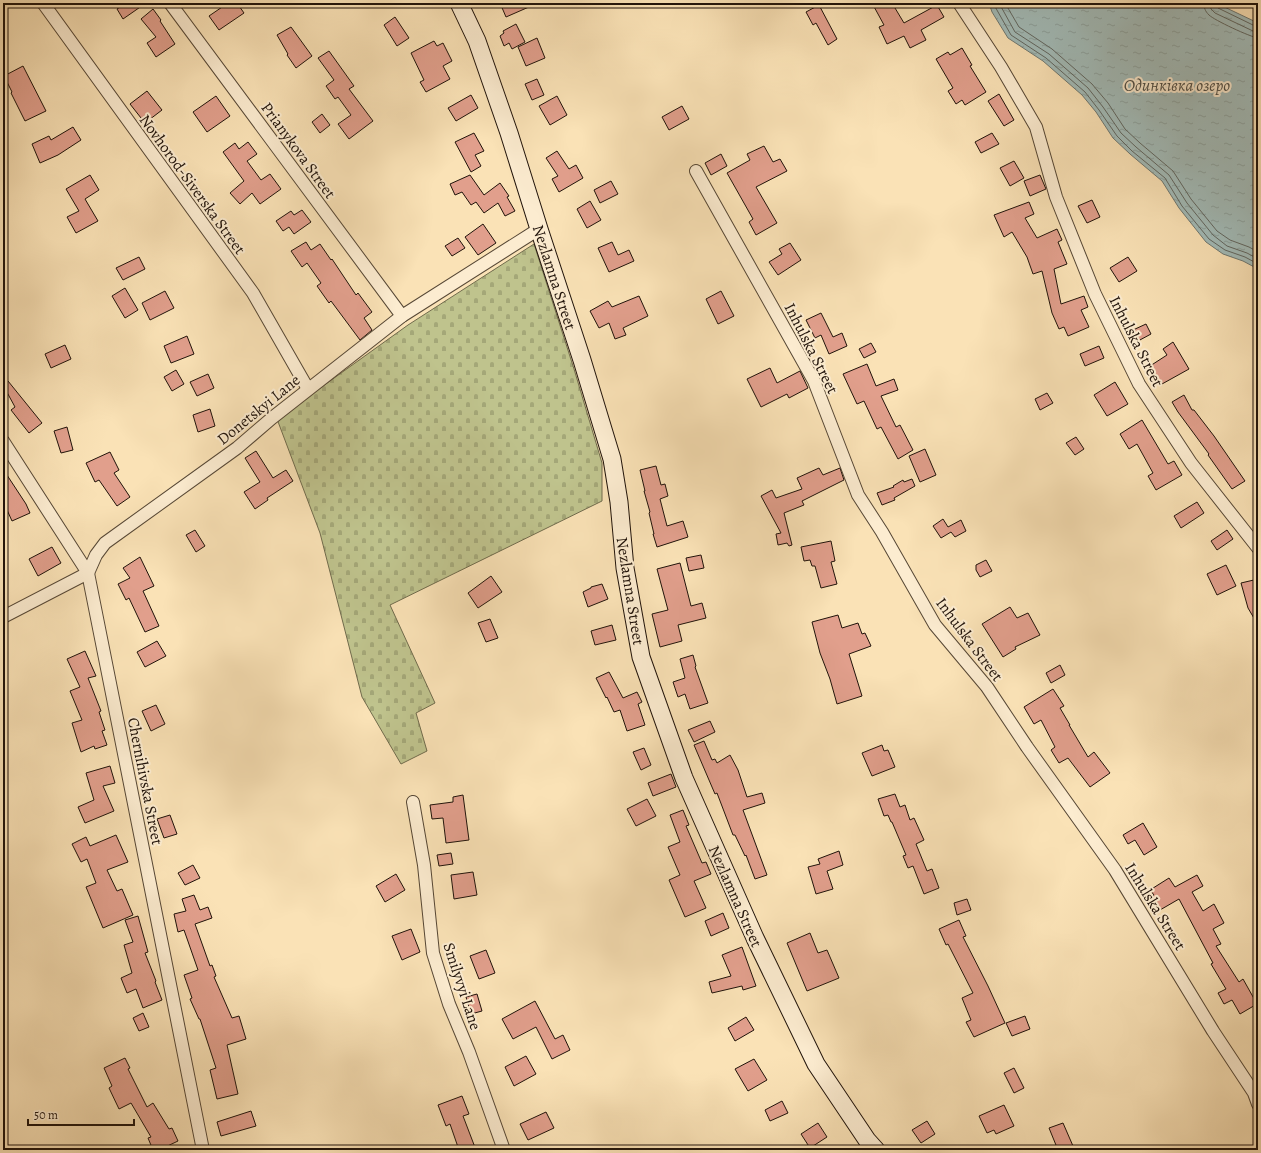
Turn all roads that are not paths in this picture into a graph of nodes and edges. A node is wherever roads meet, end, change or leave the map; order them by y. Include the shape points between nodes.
1 (43, 3) edge
2 (170, 3) edge
3 (459, 3) edge
4 (959, 3) edge
5 (696, 171) dead end
6 (539, 229) junction
7 (402, 316) junction
8 (308, 389) junction
9 (3, 441) edge
10 (1258, 548) edge
11 (88, 573) junction
12 (3, 617) edge
13 (413, 802) dead end
14 (1258, 1104) edge
15 (203, 1150) edge
16 (504, 1150) edge
17 (876, 1150) edge

1 - 8 street, Novhorod-Siverska Street via 253,293
2 - 7 street, Prianykova Street
3 - 6 street, Nezlamna Street via 477,40
4 - 10 street, Inhulska Street via 1036,127 1056,197 1095,294 1139,384 1190,463
5 - 14 street, Inhulska Street via 814,381 858,495 935,625 987,688 1114,870 1254,1093
6 - 7 street, Donetskyi Lane
6 - 17 street, Nezlamna Street via 612,459 625,568 641,657 682,771 755,938 816,1064
7 - 8 street, Donetskyi Lane
8 - 11 street, Donetskyi Lane via 236,448 105,543
9 - 11 street, Chernihivska Street
11 - 12 street
11 - 15 street, Chernihivska Street
13 - 16 street, Smilyvyi Lane via 424,865 433,953 449,1004

